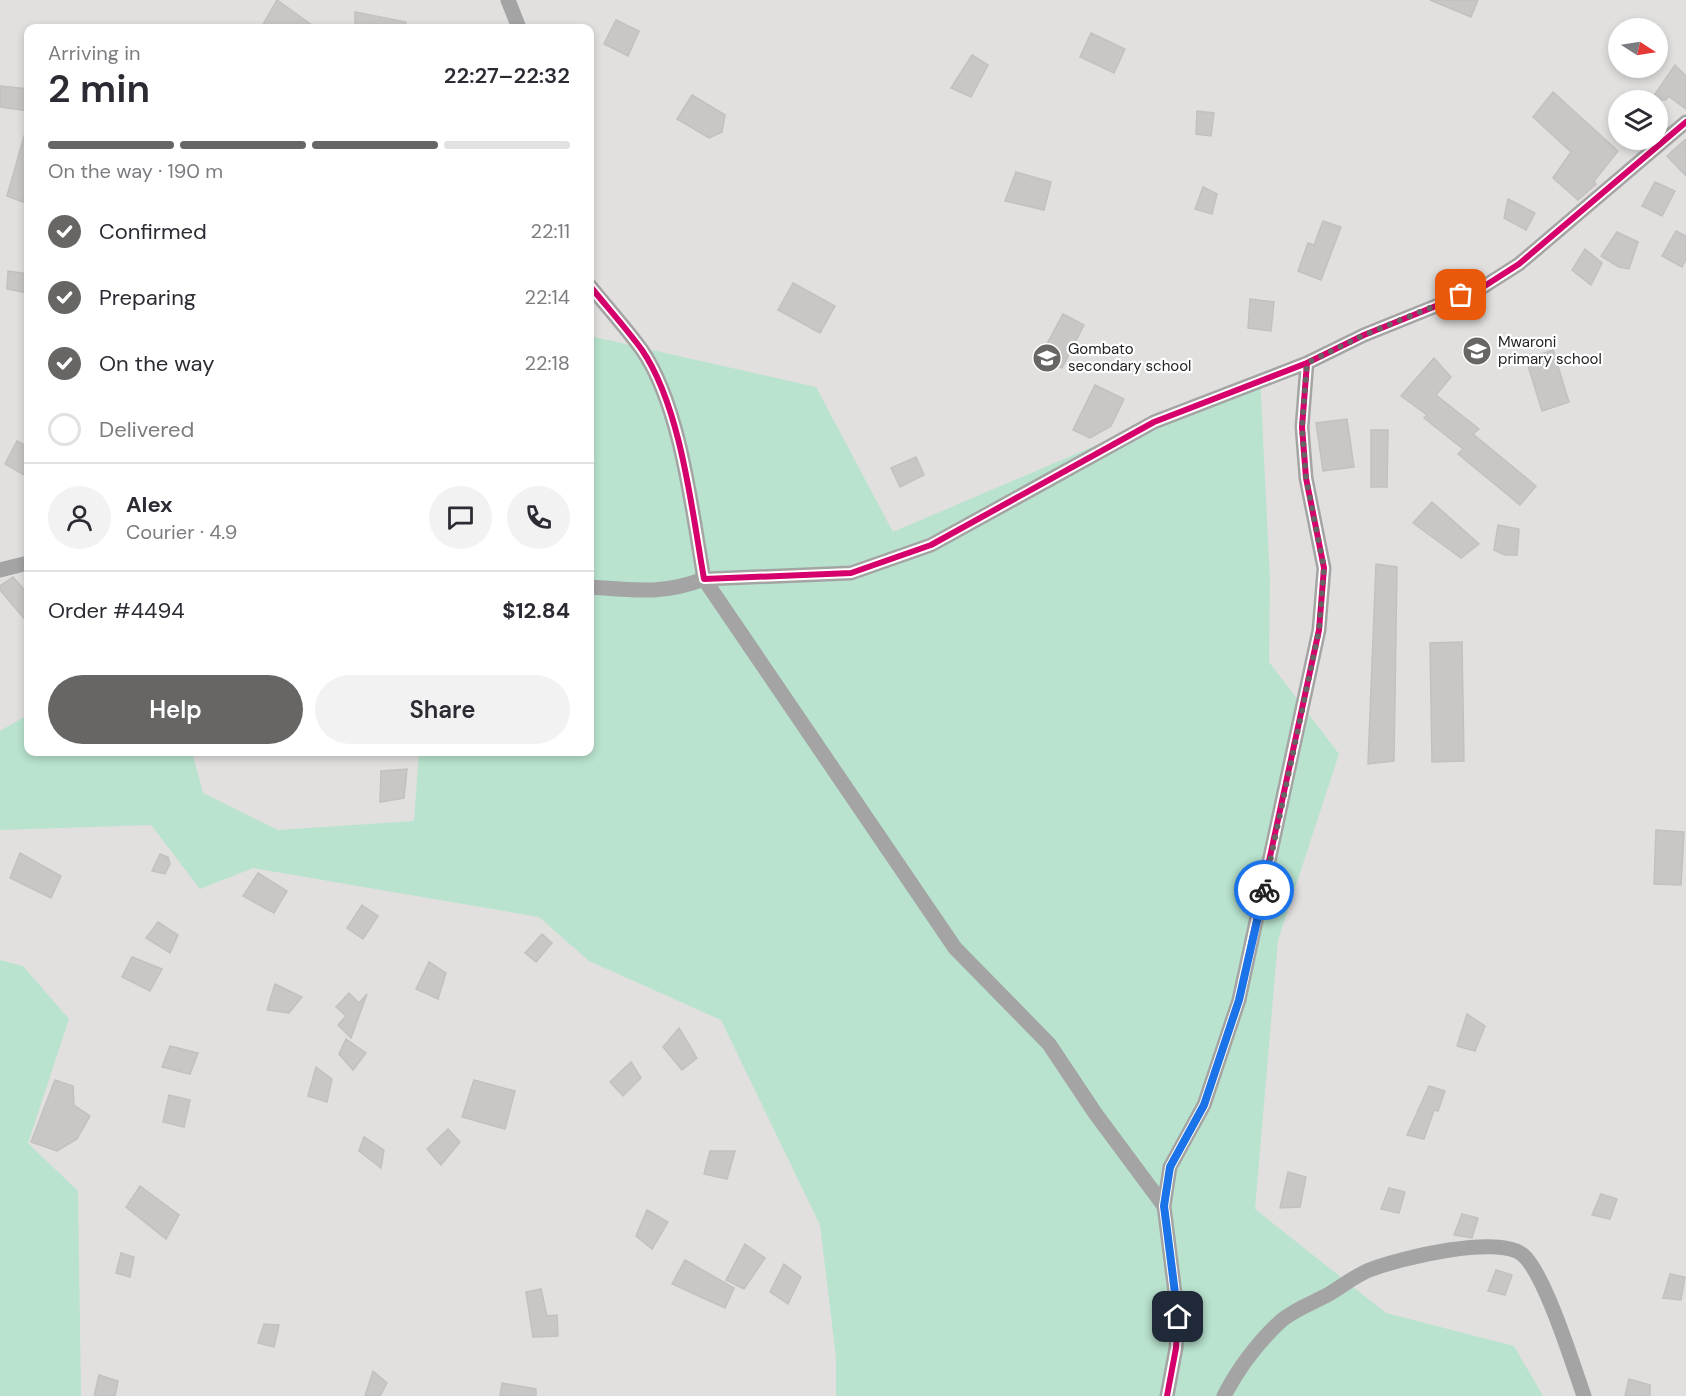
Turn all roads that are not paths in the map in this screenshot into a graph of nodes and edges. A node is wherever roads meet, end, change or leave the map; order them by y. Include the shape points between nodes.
1 (508, 0) edge
2 (517, 24) edge
3 (1686, 122) edge
4 (594, 291) edge
5 (1307, 363) junction
6 (24, 564) edge
7 (0, 570) edge
8 (704, 579) junction
9 (594, 587) edge
10 (1164, 1206) junction
11 (1167, 1396) edge
12 (1224, 1396) edge
13 (1584, 1396) edge

1 - 2 street
3 - 5 street via 1519,264 1483,287 1374,330
4 - 8 street via 643,351 663,393 679,445
5 - 8 street via 1154,422 931,545 851,573
5 - 10 street via 1302,427 1306,478 1324,568 1319,630 1239,1000 1204,1105 1170,1167
6 - 7 street
8 - 9 street via 679,589 655,592
8 - 10 street via 955,948 1049,1044
10 - 11 street via 1178,1317
12 - 13 street via 1265,1337 1300,1307 1371,1269 1487,1245 1523,1254 1545,1289

